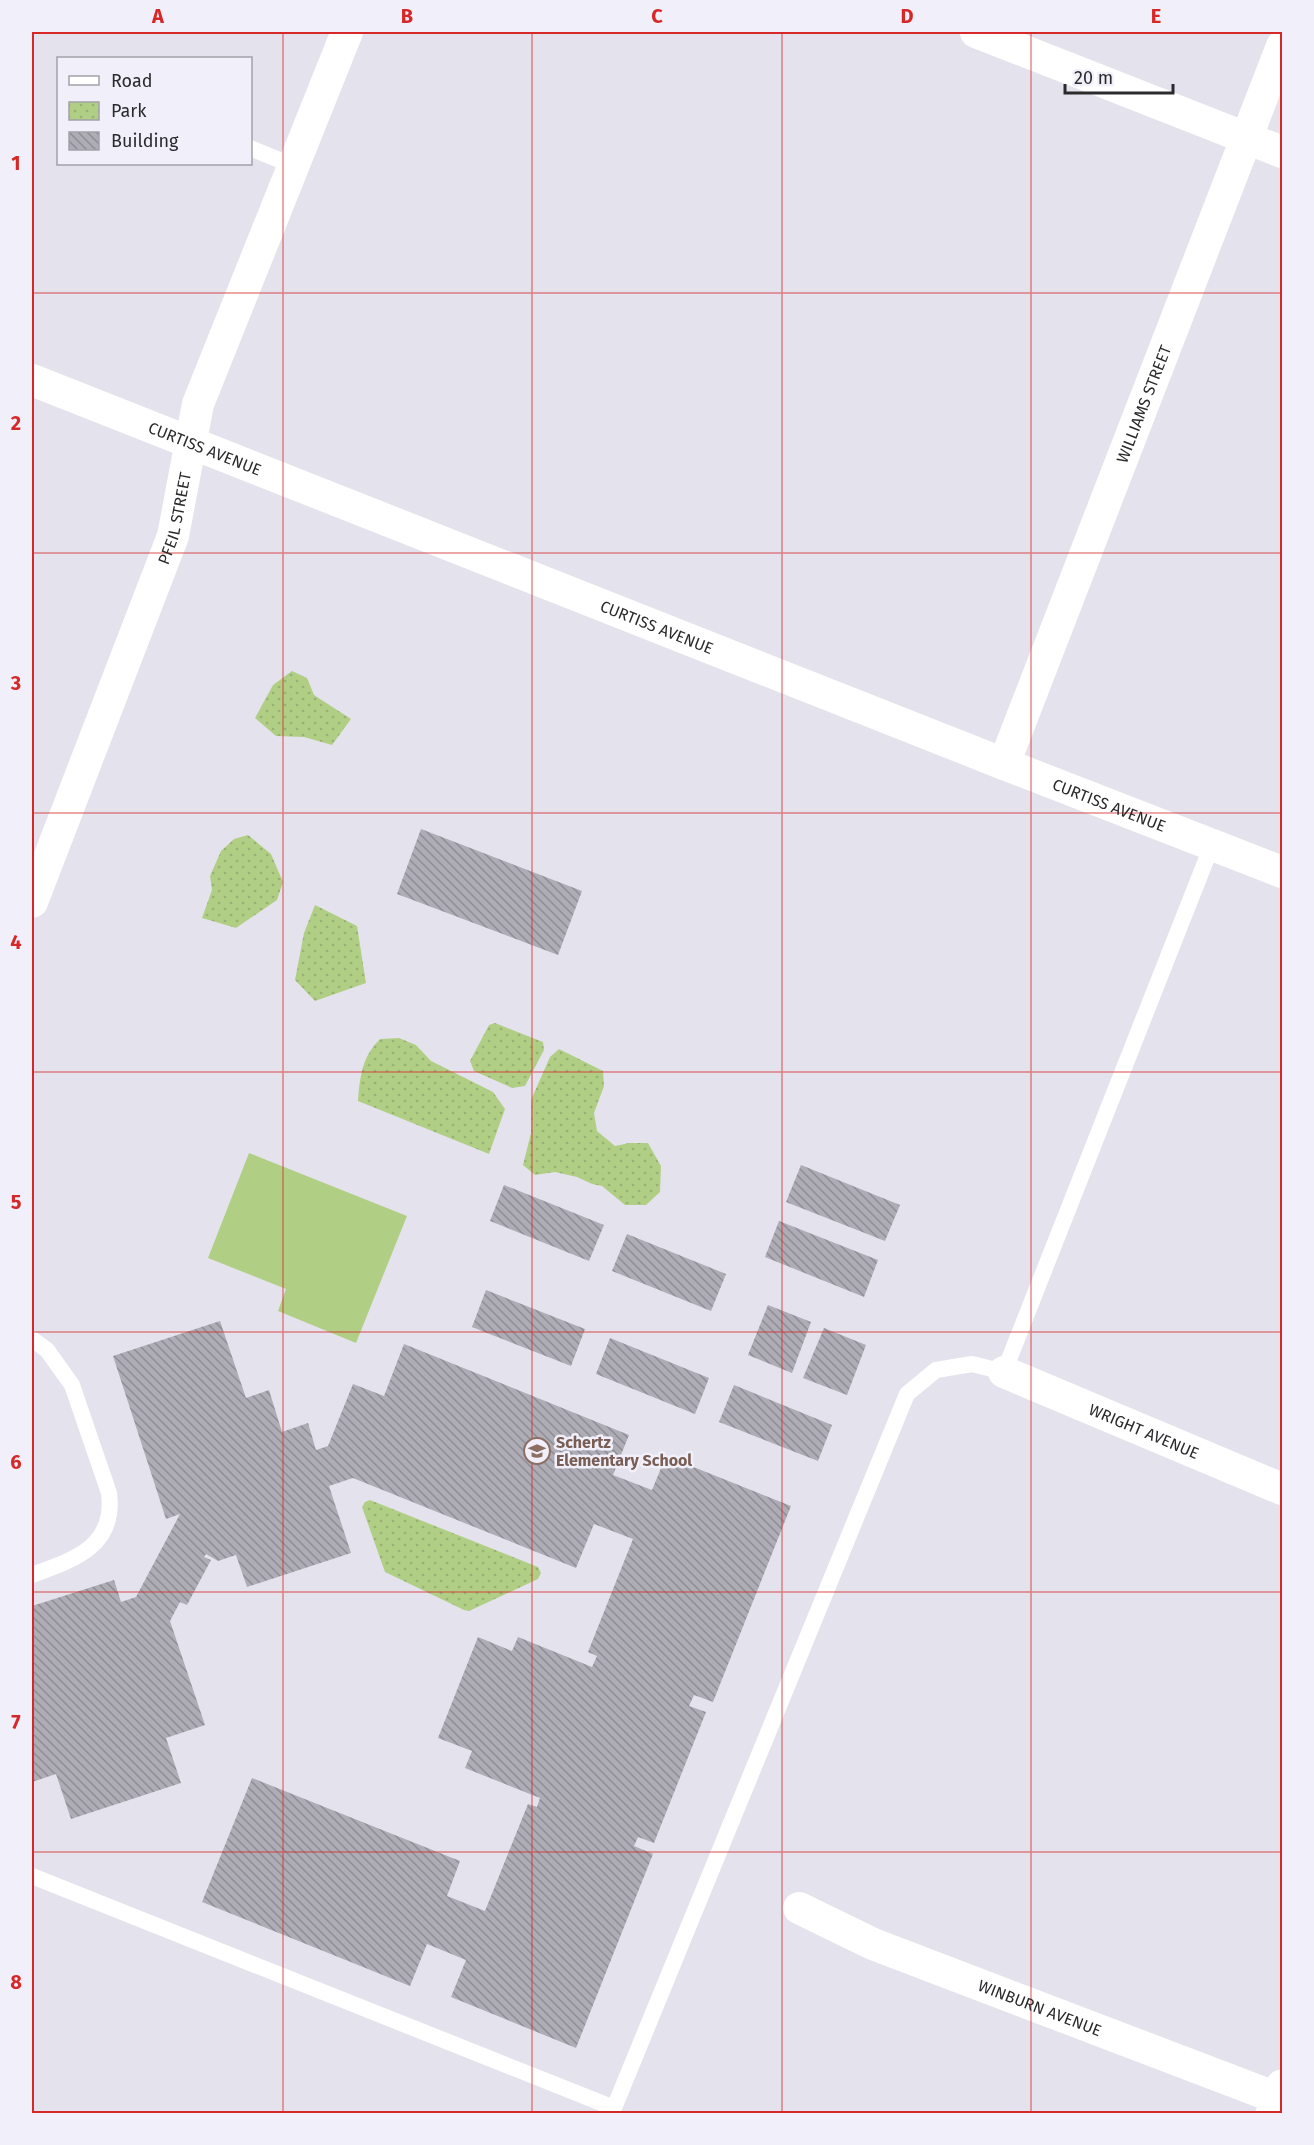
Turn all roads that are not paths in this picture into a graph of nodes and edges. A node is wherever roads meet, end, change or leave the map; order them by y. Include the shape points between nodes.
1 (347, 32) edge
2 (976, 32) edge
3 (1282, 46) edge
4 (1246, 137) junction
5 (252, 149) edge
6 (1282, 152) edge
7 (294, 166) junction
8 (32, 380) edge
9 (191, 443) junction
10 (1004, 764) junction
11 (1212, 844) junction
12 (1282, 872) edge
13 (32, 902) edge
14 (32, 1340) edge
15 (1004, 1372) junction
16 (1282, 1489) edge
17 (32, 1575) edge
18 (32, 1876) edge
19 (799, 1908) dead end
20 (1279, 2099) edge

1 - 7 street, PFEIL STREET
2 - 4 street
3 - 4 street, WILLIAMS STREET
4 - 6 street
4 - 10 street, WILLIAMS STREET
5 - 7 lane
7 - 9 street, PFEIL STREET via 198,404
8 - 9 street, CURTISS AVENUE
9 - 10 street, CURTISS AVENUE
9 - 13 street, PFEIL STREET via 173,536
10 - 11 street, CURTISS AVENUE
11 - 12 street, CURTISS AVENUE
11 - 15 lane
14 - 17 lane via 47,1350 72,1385 111,1508 106,1528 93,1545 73,1560
15 - 16 street, WRIGHT AVENUE
15 - 18 lane via 972,1364 936,1370 907,1394 614,2108
19 - 20 street, WINBURN AVENUE via 873,1944

